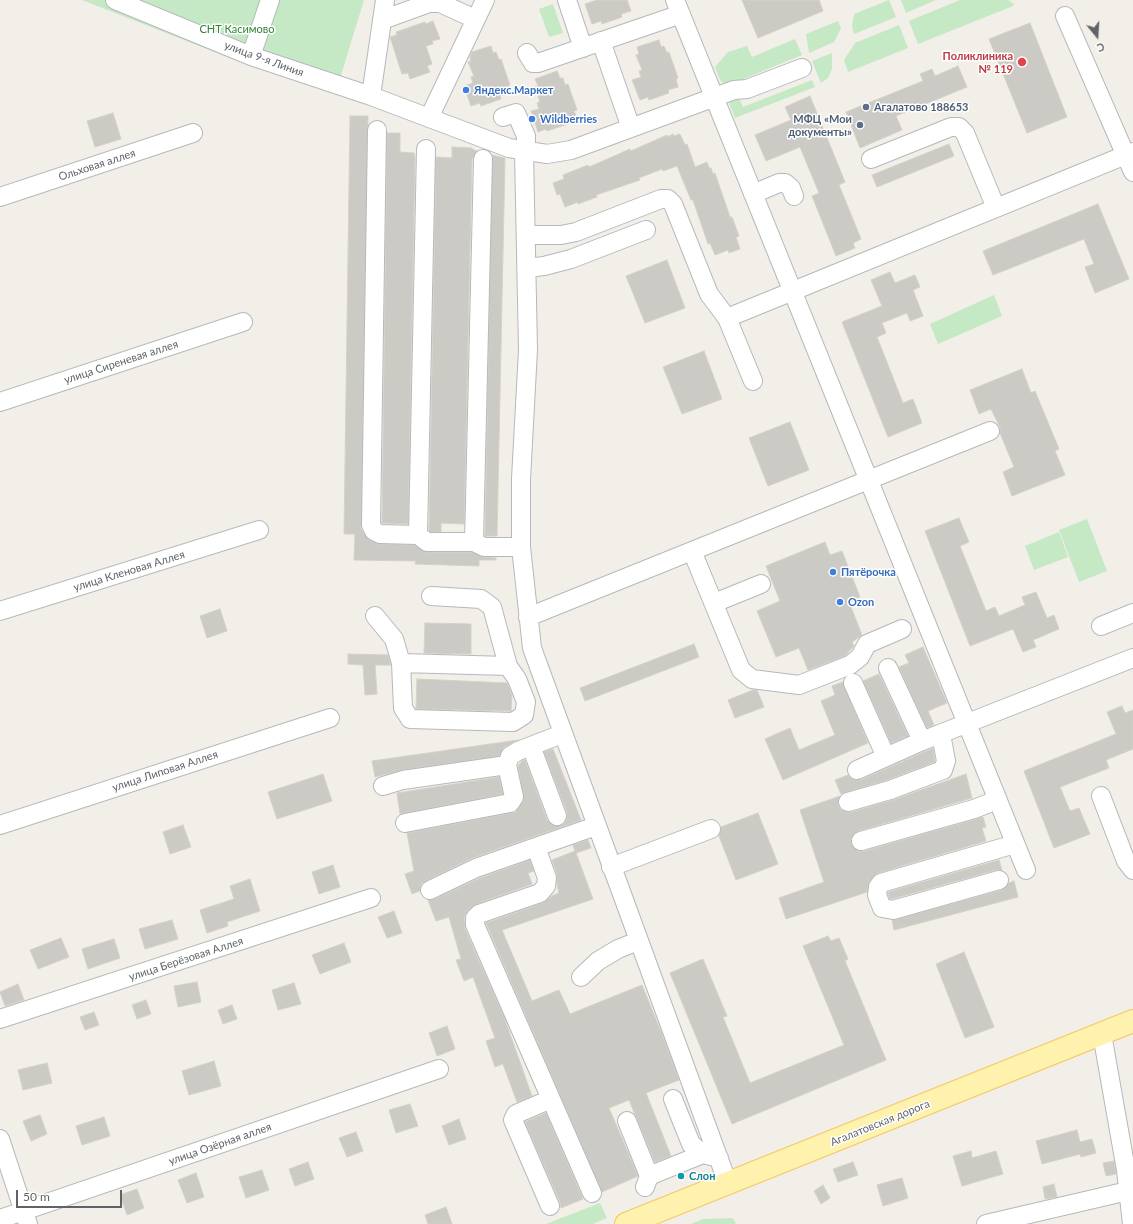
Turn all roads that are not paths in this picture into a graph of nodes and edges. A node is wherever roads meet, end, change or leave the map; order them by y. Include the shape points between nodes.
1 (115, 0) edge
2 (270, 0) edge
3 (385, 0) edge
4 (484, 0) edge
5 (567, 0) edge
6 (678, 7) edge
7 (1065, 16) dead end
8 (475, 19) junction
9 (382, 20) junction
10 (601, 42) junction
11 (584, 48) junction
12 (527, 53) dead end
13 (251, 56) junction
14 (802, 68) dead end
15 (371, 96) junction
16 (714, 98) junction
17 (503, 117) dead end
18 (429, 118) junction
19 (631, 128) junction
20 (377, 130) dead end
21 (193, 133) dead end
22 (426, 149) dead end
23 (524, 152) junction
24 (1130, 154) edge
25 (483, 159) dead end
26 (871, 159) dead end
27 (1133, 172) edge
28 (753, 194) junction
29 (794, 196) dead end
30 (0, 197) edge
31 (996, 208) junction
32 (646, 230) dead end
33 (526, 235) junction
34 (527, 268) junction
35 (792, 292) junction
36 (727, 318) junction
37 (243, 322) dead end
38 (753, 381) dead end
39 (0, 402) edge
40 (990, 432) dead end
41 (867, 480) junction
42 (259, 530) dead end
43 (418, 535) junction
44 (474, 542) junction
45 (521, 547) junction
46 (692, 551) junction
47 (761, 584) dead end
48 (431, 596) dead end
49 (714, 603) junction
50 (0, 611) edge
51 (1133, 613) edge
52 (375, 616) dead end
53 (528, 617) junction
54 (1101, 626) dead end
55 (902, 629) dead end
56 (1133, 658) edge
57 (401, 663) junction
58 (508, 666) junction
59 (888, 668) dead end
60 (853, 683) dead end
61 (547, 694) junction
62 (526, 702) junction
63 (330, 718) dead end
64 (966, 724) junction
65 (562, 734) junction
66 (941, 734) junction
67 (922, 741) junction
68 (531, 746) junction
69 (886, 757) junction
70 (507, 765) junction
71 (857, 770) dead end
72 (383, 786) dead end
73 (1101, 796) dead end
74 (997, 800) junction
75 (848, 802) dead end
76 (557, 816) dead end
77 (405, 823) dead end
78 (0, 825) edge
79 (596, 826) junction
80 (711, 829) dead end
81 (861, 841) dead end
82 (1015, 844) junction
83 (536, 847) junction
84 (611, 867) junction
85 (1026, 870) dead end
86 (1133, 870) edge
87 (999, 880) dead end
88 (430, 890) dead end
89 (372, 898) dead end
90 (638, 941) junction
91 (581, 977) dead end
92 (0, 1019) edge
93 (1133, 1021) edge
94 (1102, 1034) junction
95 (439, 1069) dead end
96 (551, 1099) junction
97 (673, 1099) dead end
98 (627, 1121) dead end
99 (0, 1139) edge
100 (711, 1156) junction
101 (728, 1184) junction
102 (1128, 1191) junction
103 (592, 1193) dead end
104 (550, 1206) dead end
105 (26, 1217) edge
106 (0, 1219) edge
107 (626, 1224) edge
108 (986, 1224) edge
109 (1132, 1224) edge

1 - 13 street, улица 9-я Линия
2 - 13 street
3 - 9 street
4 - 8 street
5 - 11 street
6 - 10 street
6 - 16 street
7 - 24 street
8 - 9 street via 440,3 429,3
8 - 18 street
9 - 15 street
10 - 11 street
10 - 19 street
11 - 12 street via 538,63 533,63
13 - 15 street, улица 9-я Линия
14 - 16 street, улица 9-я Линия via 747,89 734,90
15 - 18 street, улица 9-я Линия
16 - 19 street, улица 9-я Линия
16 - 28 street
17 - 23 street via 516,113 519,117 526,136
18 - 23 street, улица 9-я Линия
19 - 23 street, улица 9-я Линия via 571,150 547,154
20 - 43 street via 371,525 374,531 380,534
21 - 30 street, Ольховая аллея
22 - 43 street
23 - 33 street
24 - 27 street
24 - 31 street
25 - 44 street
26 - 31 street via 951,127 959,127 965,133
28 - 29 street via 785,183
28 - 35 street
31 - 35 street
32 - 34 street via 571,259
33 - 34 street
33 - 36 street via 561,235 576,232 661,199 668,199 673,204 709,294
34 - 45 street via 528,350 521,479
35 - 36 street
35 - 41 street
36 - 38 street
37 - 39 street, улица Сиреневая аллея
40 - 41 street
41 - 46 street
41 - 64 street
42 - 50 street, улица Кленовая Аллея
43 - 44 street via 427,542
44 - 45 street via 484,546
45 - 53 street
46 - 49 street
46 - 53 street
47 - 49 street
48 - 58 street via 481,599 492,607
49 - 55 street via 741,670 752,679 799,685 850,665 860,657 867,644
51 - 54 street
52 - 57 street via 394,639
53 - 61 street via 532,648
56 - 64 street
57 - 58 street
57 - 62 street via 403,708 410,719 513,722 524,715
58 - 62 street via 517,679
59 - 67 street
60 - 69 street
61 - 62 street
61 - 65 street
63 - 78 street, улица Липовая Аллея
64 - 66 street
64 - 74 street
65 - 68 street
65 - 79 street
66 - 67 street
66 - 75 street via 946,761 942,770 890,790
67 - 69 street
68 - 70 street via 510,756
68 - 76 street
69 - 71 street
70 - 72 street via 403,780
70 - 77 street via 514,797 510,803
73 - 86 street via 1126,861
74 - 81 street
74 - 82 street
79 - 83 street
79 - 84 street
80 - 84 street
82 - 85 street
82 - 87 street via 881,883 877,895 882,908 893,910
83 - 88 street via 476,868
83 - 96 street via 547,878 546,886 540,893 479,914 475,918 475,925
84 - 90 street
89 - 92 street, улица Берёзовая Аллея
90 - 91 street via 598,961
90 - 100 street
93 - 94 main road, Агалатовская дорога
94 - 101 main road, Агалатовская дорога
94 - 102 street
95 - 105 street, улица Озёрная аллея
96 - 103 street
96 - 104 street via 516,1114 513,1120
97 - 100 street via 691,1144
98 - 100 street via 647,1181
99 - 105 street
100 - 101 street
101 - 107 main road, Агалатовская дорога
102 - 108 street
102 - 109 street
105 - 106 street, улица Озёрная аллея

